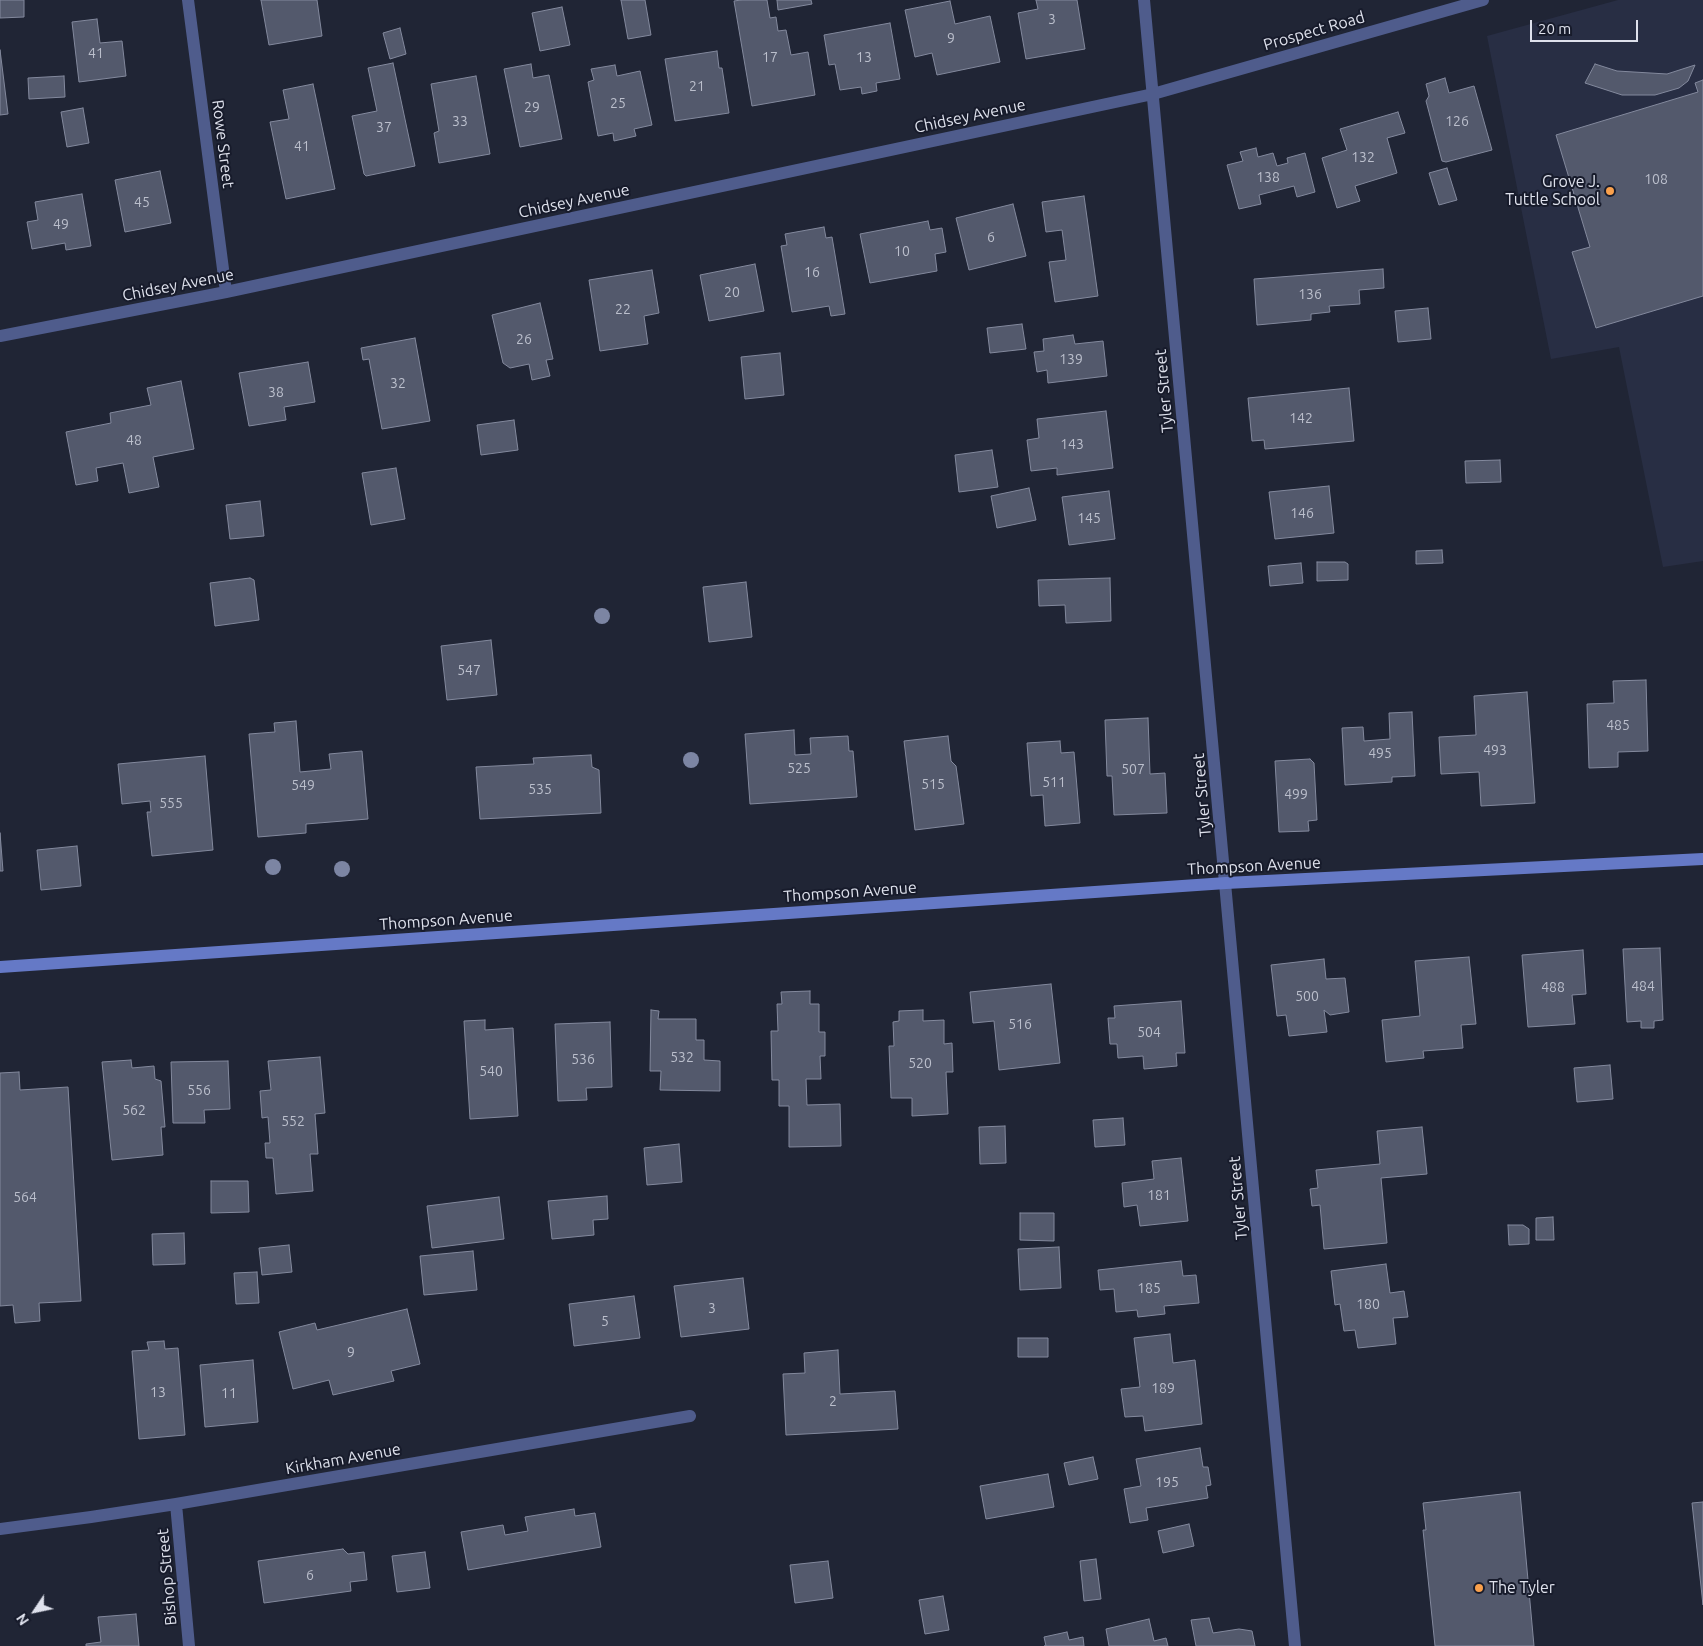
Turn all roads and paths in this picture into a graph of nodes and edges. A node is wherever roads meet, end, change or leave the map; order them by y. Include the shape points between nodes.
1 (188, 0) edge
2 (1144, 0) edge
3 (1483, 0) edge
4 (1153, 94) junction
5 (226, 292) junction
6 (0, 336) edge
7 (1703, 859) edge
8 (1226, 883) junction
9 (0, 967) edge
10 (690, 1416) dead end
11 (176, 1504) junction
12 (0, 1529) edge
13 (190, 1646) edge
14 (1296, 1646) edge

1 - 5 street, Rowe Street
2 - 4 street, Tyler Street
3 - 4 street, Prospect Road
4 - 5 street, Chidsey Avenue
4 - 8 street, Tyler Street
5 - 6 street, Chidsey Avenue
7 - 8 main road, Thompson Avenue
8 - 9 main road, Thompson Avenue
8 - 14 street, Tyler Street
10 - 11 street, Kirkham Avenue
11 - 12 street, Kirkham Avenue
11 - 13 street, Bishop Street

